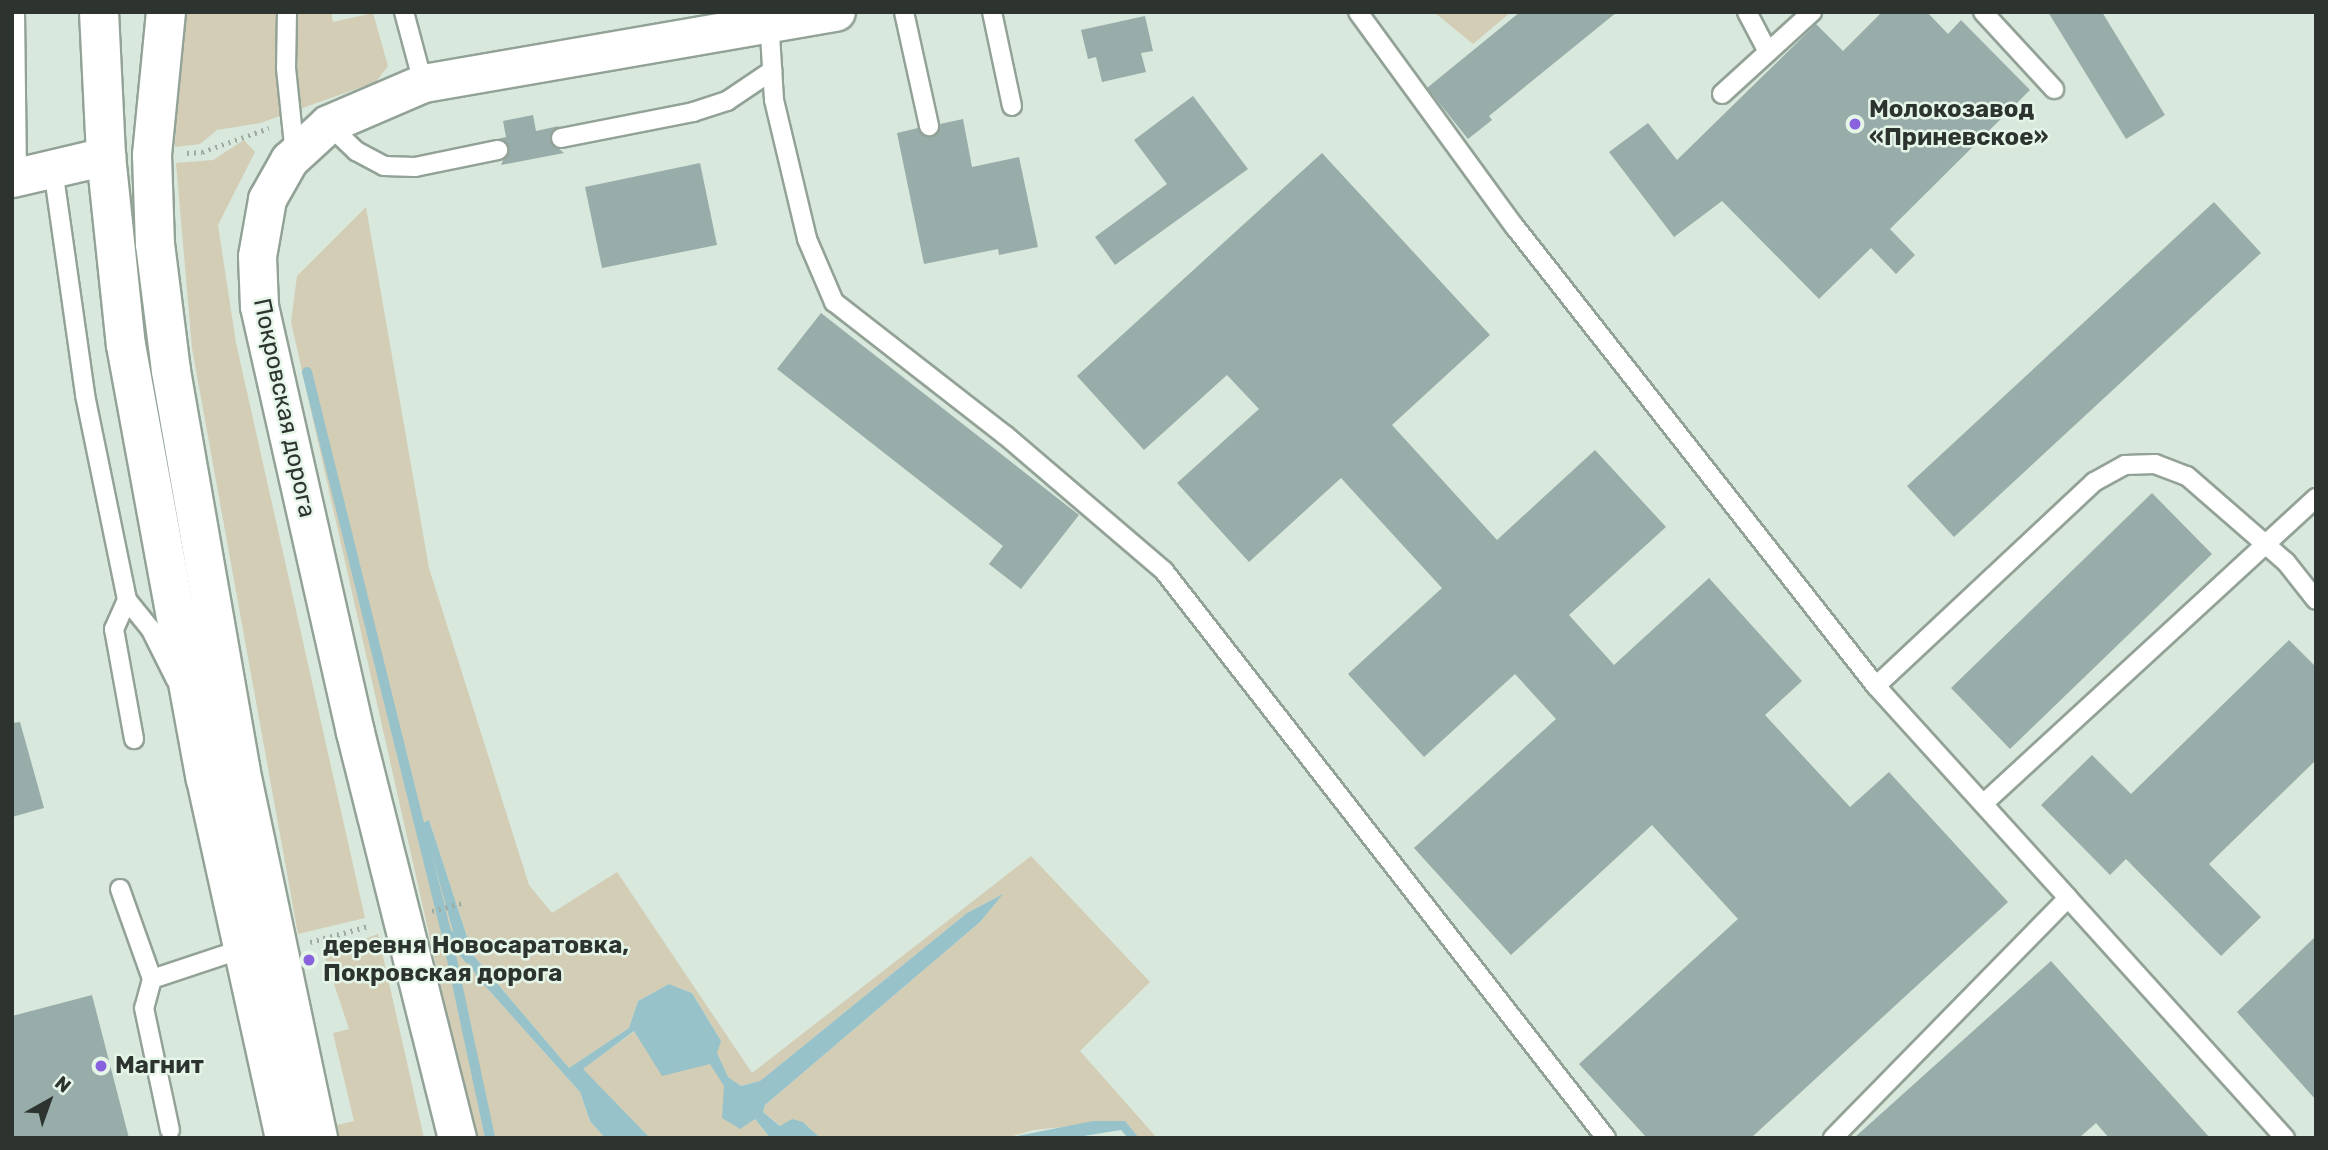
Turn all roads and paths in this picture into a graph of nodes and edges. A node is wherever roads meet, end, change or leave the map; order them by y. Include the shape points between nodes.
1 (15, 12) edge
2 (99, 12) edge
3 (141, 12) edge
4 (166, 12) edge
5 (287, 12) edge
6 (404, 12) edge
7 (836, 12) edge
8 (904, 12) edge
9 (992, 12) edge
10 (1357, 12) edge
11 (1747, 12) edge
12 (1812, 12) edge
13 (1983, 12) edge
14 (769, 19) edge
15 (1768, 52) junction
16 (773, 70) junction
17 (423, 83) junction
18 (2054, 89) dead end
19 (1722, 94) dead end
20 (1012, 106) dead end
21 (328, 124) junction
22 (929, 126) dead end
23 (561, 138) dead end
24 (152, 141) junction
25 (498, 150) dead end
26 (295, 155) junction
27 (106, 156) junction
28 (52, 169) junction
29 (15, 177) edge
30 (2316, 498) edge
31 (2264, 542) junction
32 (127, 600) junction
33 (2316, 600) edge
34 (1876, 686) junction
35 (193, 711) junction
36 (134, 739) dead end
37 (1983, 804) junction
38 (120, 889) dead end
39 (2068, 898) junction
40 (465, 902) dead end
41 (414, 915) junction
42 (304, 943) dead end
43 (242, 949) junction
44 (152, 979) junction
45 (170, 1130) dead end
46 (285, 1138) edge
47 (318, 1138) edge
48 (457, 1138) edge
49 (1606, 1138) edge
50 (1833, 1138) edge
51 (2285, 1138) edge

1 - 29 lane
2 - 27 main road
3 - 24 main road via 141,89
4 - 24 main road
5 - 26 lane via 286,68
6 - 17 lane
7 - 14 street, Покровская дорога
8 - 22 lane
9 - 20 lane
10 - 34 lane via 1516,227
11 - 15 lane
12 - 15 lane
13 - 18 lane
14 - 16 lane
14 - 17 street, Покровская дорога
15 - 19 lane
16 - 23 lane via 727,101 693,112
16 - 49 lane via 774,100 807,239 834,302 1006,435 1164,571
17 - 21 street, Покровская дорога
21 - 25 lane via 356,151 384,166 415,167
21 - 26 street, Покровская дорога
24 - 47 main road via 155,244 190,490 240,768
26 - 41 street, Покровская дорога via 267,199 257,256 259,306
27 - 28 street
27 - 35 main road via 126,345
28 - 29 street
28 - 32 lane via 85,395
30 - 31 lane
31 - 33 lane
31 - 34 lane via 2187,476 2155,464 2125,465 2094,482
31 - 37 lane
32 - 35 lane via 150,628
32 - 36 lane via 114,629
34 - 37 lane
35 - 43 main road
37 - 39 lane
38 - 44 lane
39 - 50 lane
39 - 51 lane
40 - 41 path
41 - 42 path
41 - 48 street, Покровская дорога
43 - 44 lane
43 - 46 main road
44 - 45 lane via 145,1007

